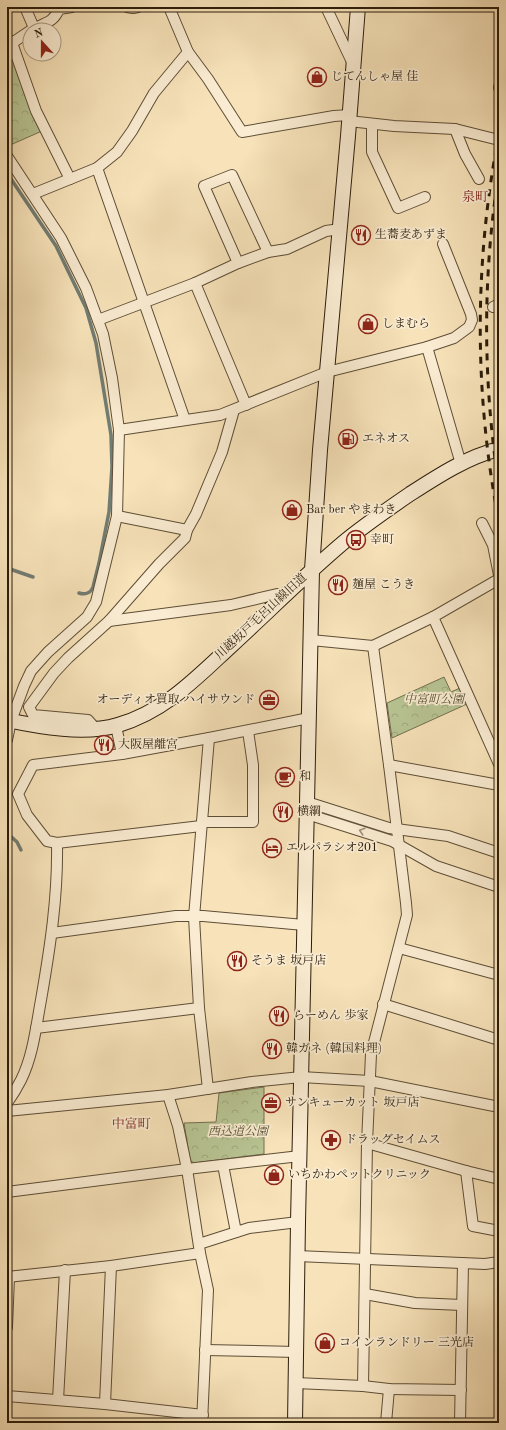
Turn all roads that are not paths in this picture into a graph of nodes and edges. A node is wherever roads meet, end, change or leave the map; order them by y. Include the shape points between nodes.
1 (25, 7) edge
2 (72, 7) edge
3 (126, 7) edge
4 (138, 7) edge
5 (169, 7) edge
6 (326, 7) edge
7 (358, 7) edge
8 (30, 22) edge
9 (50, 22) edge
10 (22, 36) edge
11 (10, 43) edge
12 (188, 52) junction
13 (354, 66) junction
14 (349, 118) junction
15 (372, 124) junction
16 (455, 129) junction
17 (499, 140) edge
18 (7, 156) edge
19 (96, 168) junction
20 (70, 179) junction
21 (479, 179) dead end
22 (33, 194) junction
23 (425, 197) dead end
24 (340, 229) junction
25 (443, 244) dead end
26 (268, 252) junction
27 (238, 263) junction
28 (195, 283) junction
29 (143, 302) junction
30 (98, 320) junction
31 (427, 347) junction
32 (327, 372) junction
33 (246, 405) junction
34 (234, 410) junction
35 (185, 420) junction
36 (119, 430) junction
37 (499, 449) edge
38 (461, 464) junction
39 (117, 516) junction
40 (482, 523) dead end
41 (187, 530) junction
42 (312, 570) junction
43 (499, 575) edge
44 (499, 579) edge
45 (284, 596) junction
46 (87, 616) junction
47 (434, 617) junction
48 (107, 622) junction
49 (311, 640) junction
50 (372, 646) junction
51 (309, 718) junction
52 (9, 721) edge
53 (116, 726) junction
54 (96, 728) junction
55 (248, 731) junction
56 (209, 738) junction
57 (7, 740) edge
58 (122, 754) junction
59 (499, 764) edge
60 (389, 765) junction
61 (499, 785) edge
62 (307, 808) junction
63 (202, 824) junction
64 (396, 829) junction
65 (57, 843) junction
66 (399, 844) junction
67 (499, 852) edge
68 (499, 887) edge
69 (194, 917) junction
70 (304, 925) junction
71 (52, 933) junction
72 (398, 948) junction
73 (499, 975) edge
74 (383, 1004) junction
75 (199, 1008) junction
76 (36, 1028) junction
77 (499, 1040) edge
78 (301, 1078) junction
79 (370, 1081) junction
80 (208, 1089) junction
81 (168, 1095) junction
82 (7, 1103) edge
83 (499, 1107) edge
84 (7, 1111) edge
85 (367, 1143) junction
86 (300, 1156) junction
87 (222, 1165) junction
88 (188, 1169) junction
89 (466, 1171) junction
90 (499, 1179) edge
91 (7, 1192) edge
92 (298, 1222) junction
93 (499, 1231) edge
94 (236, 1232) junction
95 (199, 1248) junction
96 (297, 1256) junction
97 (366, 1258) junction
98 (499, 1262) edge
99 (463, 1263) junction
100 (111, 1266) junction
101 (65, 1270) junction
102 (8, 1277) edge
103 (365, 1294) junction
104 (462, 1305) junction
105 (7, 1327) edge
106 (205, 1350) junction
107 (296, 1352) junction
108 (296, 1383) junction
109 (363, 1386) junction
110 (389, 1388) junction
111 (461, 1390) junction
112 (7, 1396) edge
113 (58, 1400) junction
114 (105, 1404) junction
115 (202, 1419) edge
116 (295, 1423) edge
117 (386, 1423) edge
118 (460, 1423) edge

1 - 8 street
2 - 9 street via 58,9 55,18
3 - 4 street
5 - 12 street
6 - 13 street
7 - 13 street
10 - 11 street
11 - 20 street via 36,111
12 - 14 street via 242,132 334,116
12 - 19 street via 154,93 117,152
13 - 14 street
14 - 15 street
14 - 24 street
15 - 16 street
15 - 23 street via 372,152 398,208
16 - 17 street
16 - 21 street
18 - 22 street
19 - 20 street
19 - 29 street
20 - 22 street
22 - 30 street via 61,238 86,288
24 - 26 street via 326,231 287,249
24 - 32 street
25 - 31 street via 471,314 471,323 454,338
26 - 27 street
26 - 27 street via 232,175 204,186
27 - 28 street
28 - 29 street
28 - 33 street
29 - 30 street
29 - 35 street
30 - 36 street via 112,378
31 - 32 street
31 - 38 street
32 - 33 street
32 - 42 street
33 - 34 street
34 - 35 street via 220,415
34 - 41 street via 222,452
35 - 36 street
36 - 39 street
37 - 38 street, 川越坂戸毛呂山線旧道
38 - 42 street, 川越坂戸毛呂山線旧道 via 429,482 361,529
39 - 41 street
39 - 46 street via 96,602
40 - 43 street via 493,546
41 - 48 street via 185,538
42 - 45 street, 川越坂戸毛呂山線旧道
42 - 49 street
44 - 47 street
45 - 48 street via 277,594 231,605
45 - 53 street, 川越坂戸毛呂山線旧道 via 160,707
46 - 48 street via 96,624
46 - 52 street via 31,671
47 - 50 street
47 - 59 street
48 - 54 street via 54,673 29,707 33,715 88,720
49 - 50 street
49 - 51 street
50 - 60 street
51 - 55 street
51 - 62 street
52 - 54 street, 川越坂戸毛呂山線旧道 via 70,729
52 - 57 street
53 - 54 street, 川越坂戸毛呂山線旧道
53 - 58 street
55 - 56 street
55 - 63 street via 253,766 253,822
56 - 58 street
56 - 63 street
58 - 65 street via 33,765 18,794 28,815 47,841
60 - 61 street
60 - 64 street
62 - 64 street
66 -> 62 street
62 - 70 street
63 - 65 street
63 - 69 street
64 - 66 street
64 - 67 street via 448,836
65 - 71 street via 58,867
66 - 68 street via 436,866
66 - 72 street via 407,915
69 - 70 street
69 - 71 street via 176,916
69 - 75 street
70 - 78 street
71 - 76 street
72 - 73 street
72 - 74 street
74 - 77 street
74 - 79 street via 371,1054
75 - 76 street
75 - 80 street
76 - 82 street via 21,1080
78 - 79 street
78 - 80 street
78 - 86 street
79 - 83 street
79 - 85 street
80 - 81 street
81 - 84 street
81 - 88 street
85 - 89 street
85 - 97 street
86 - 87 street
86 - 92 street
87 - 88 street
87 - 94 street
88 - 91 street
88 - 95 street
89 - 90 street
89 - 93 street via 473,1226
92 - 94 street via 261,1225
92 - 96 street
94 - 95 street
95 - 100 street
95 - 106 street via 208,1290
96 - 97 street
96 - 107 street
97 - 99 street
97 - 103 street
98 - 99 street
99 - 104 street
100 - 101 street
100 - 114 street
101 - 102 street
101 - 113 street
102 - 105 street
103 - 104 street via 415,1303
103 - 109 street
104 - 111 street
106 - 107 street
106 - 115 street
107 - 108 street
108 - 109 street
108 - 116 street
109 - 110 street
110 - 111 street
110 - 117 street
111 - 118 street
112 - 113 street
113 - 114 street
114 - 115 street

